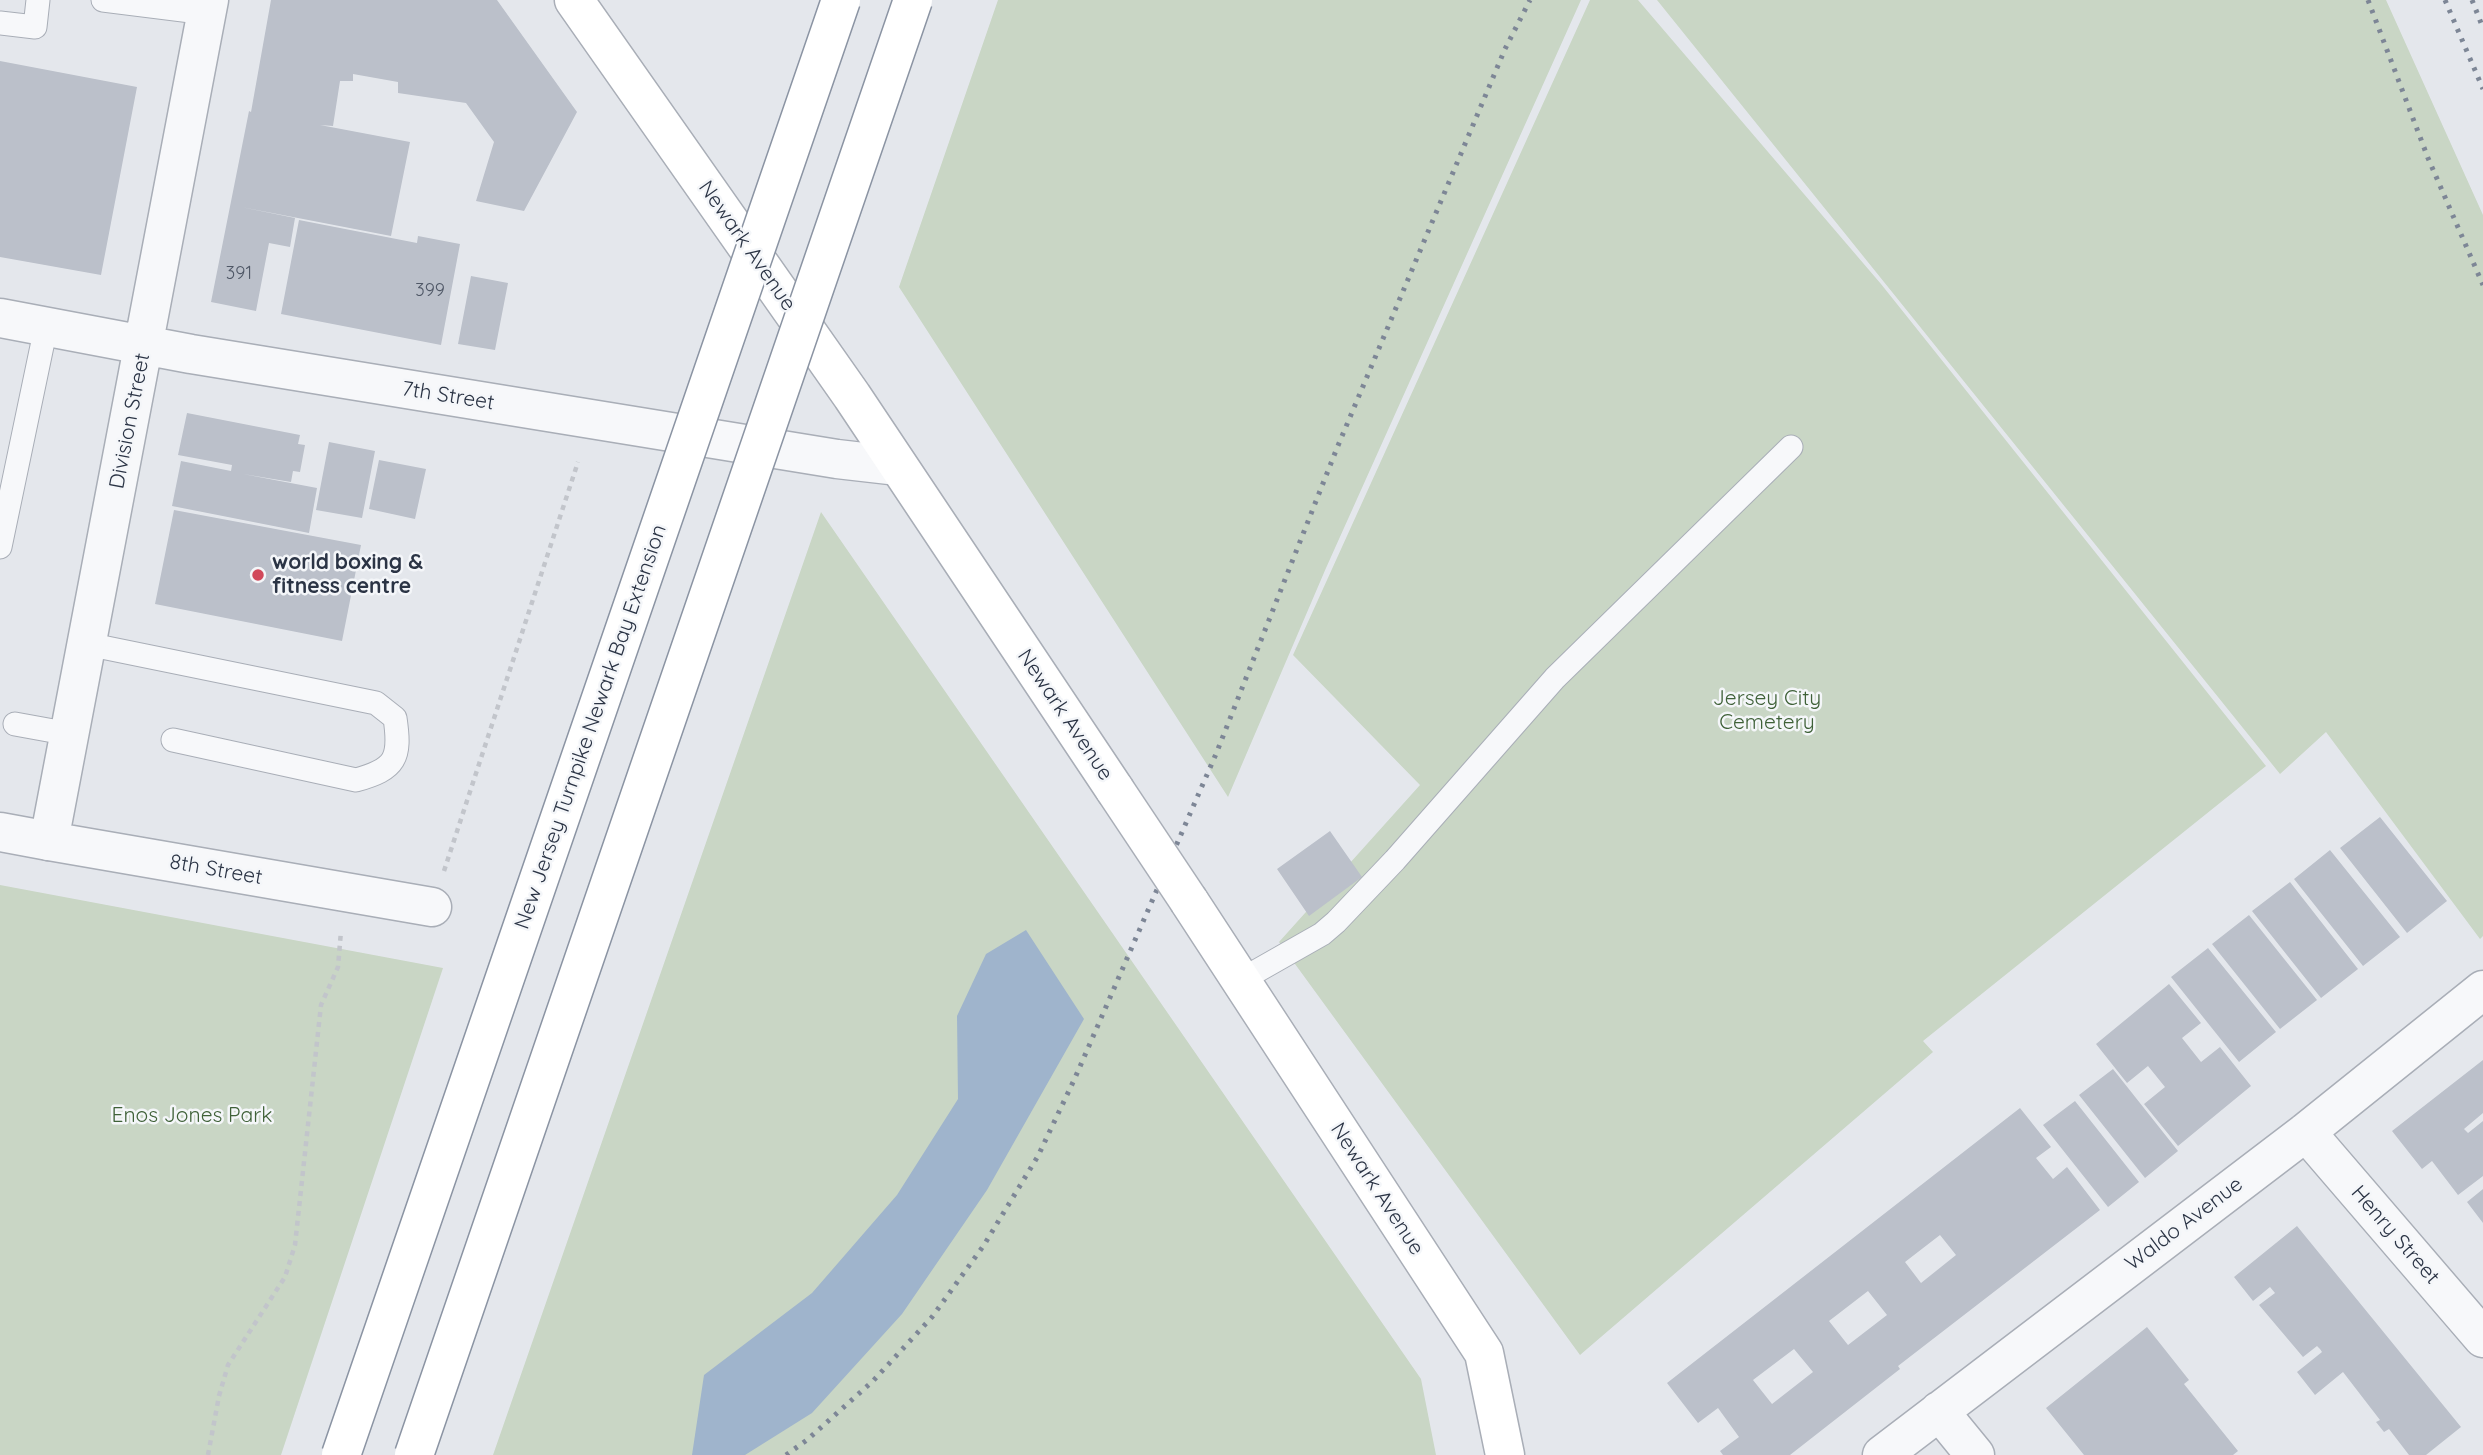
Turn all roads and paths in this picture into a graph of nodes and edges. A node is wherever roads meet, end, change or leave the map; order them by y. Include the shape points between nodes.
1 (38, 0) edge
2 (103, 0) edge
3 (574, 0) edge
4 (841, 0) edge
5 (913, 0) edge
6 (208, 6) edge
7 (0, 23) edge
8 (0, 318) edge
9 (46, 327) junction
10 (144, 345) junction
11 (1791, 447) dead end
12 (578, 462) dead end
13 (898, 466) junction
14 (0, 547) edge
15 (87, 643) junction
16 (15, 724) dead end
17 (70, 734) junction
18 (173, 740) dead end
19 (0, 832) edge
20 (50, 841) junction
21 (345, 892) junction
22 (437, 892) joint
23 (1241, 980) junction
24 (2483, 990) edge
25 (2306, 1132) junction
26 (2483, 1338) edge
27 (1939, 1411) junction
28 (208, 1455) edge
29 (341, 1455) edge
30 (414, 1455) edge
31 (1505, 1455) edge
32 (1882, 1455) edge
33 (1975, 1455) edge

1 - 7 lane via 35,27
2 - 6 lane
3 - 13 main road, Newark Avenue
4 - 29 main road, New Jersey Turnpike Newark Bay Extension, bridge
5 - 30 main road, bridge
6 - 10 street, Division Street
8 - 9 street, 7th Street
9 - 10 street, 7th Street
9 - 14 lane
10 - 13 street, 7th Street
10 - 15 street, Division Street
11 - 23 lane via 1555,678 1336,922
12 - 22 path
13 - 23 main road, Newark Avenue, bridge
15 - 17 street, Division Street
15 - 18 lane via 376,703 395,718 398,740 393,760 380,774 356,780
16 - 17 lane
17 - 20 street, Division Street
19 - 20 street, 8th Street
20 - 21 street, 8th Street
21 - 22 street, 8th Street
21 - 28 path via 338,967 321,1005 295,1245 285,1278 228,1365
23 - 31 main road, Newark Avenue via 1484,1353
24 - 25 street, Waldo Avenue
25 - 26 street, Henry Street
25 - 27 street, Waldo Avenue
27 - 32 street, Waldo Avenue
27 - 33 street

